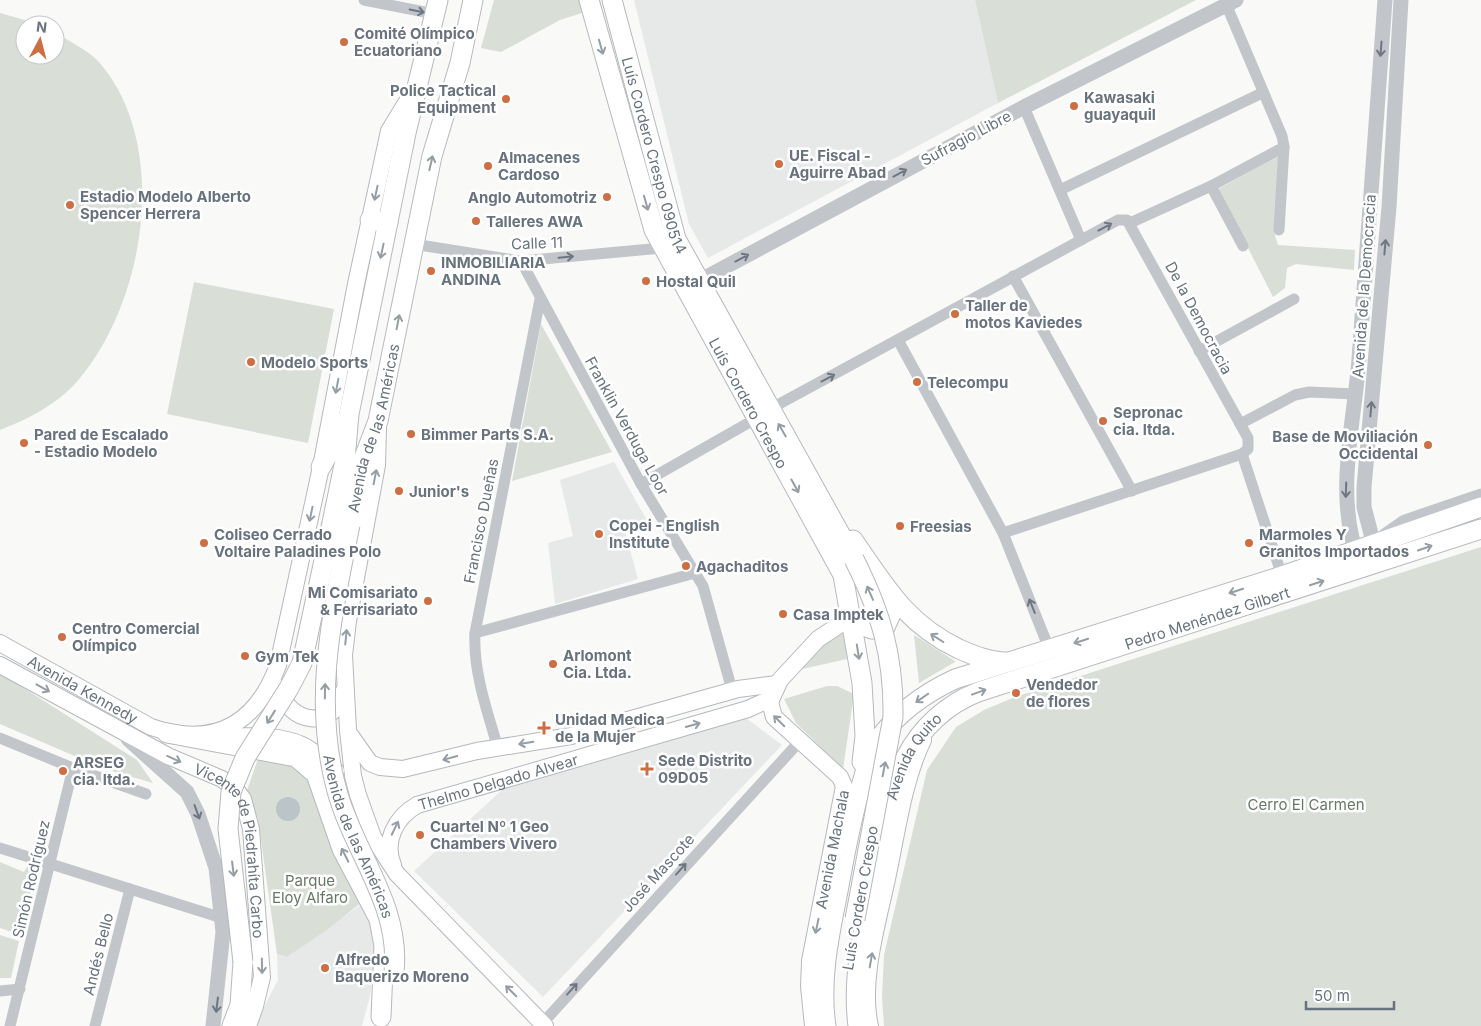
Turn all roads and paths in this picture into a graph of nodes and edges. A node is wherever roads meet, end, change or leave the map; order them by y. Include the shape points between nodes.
1 (364, 0) edge
2 (473, 0) edge
3 (589, 0) edge
4 (612, 0) edge
5 (1385, 0) edge
6 (1401, 0) edge
7 (1231, 2) edge
8 (436, 7) edge
9 (1262, 93) junction
10 (1024, 107) junction
11 (1284, 147) junction
12 (1211, 186) junction
13 (1060, 190) junction
14 (379, 222) junction
15 (1130, 222) junction
16 (1279, 230) dead end
17 (1081, 240) junction
18 (414, 244) junction
19 (1244, 246) dead end
20 (662, 248) junction
21 (521, 261) junction
22 (1013, 276) junction
23 (699, 281) junction
24 (540, 299) junction
25 (1294, 300) dead end
26 (898, 340) junction
27 (1199, 351) junction
28 (1356, 394) junction
29 (764, 413) junction
30 (349, 414) junction
31 (378, 421) junction
32 (1240, 424) junction
33 (1242, 454) junction
34 (321, 467) junction
35 (641, 484) junction
36 (815, 488) junction
37 (1132, 491) junction
38 (1481, 496) edge
39 (1481, 507) edge
40 (341, 524) junction
41 (1481, 529) edge
42 (1003, 533) junction
43 (1373, 544) junction
44 (1355, 551) junction
45 (1371, 566) junction
46 (695, 572) junction
47 (1282, 576) junction
48 (892, 596) junction
49 (852, 622) junction
50 (475, 633) junction
51 (0, 643) edge
52 (1050, 651) junction
53 (1016, 662) junction
54 (0, 665) edge
55 (278, 665) junction
56 (345, 685) junction
57 (732, 690) junction
58 (774, 691) junction
59 (938, 716) junction
60 (115, 728) junction
61 (168, 733) junction
62 (187, 734) junction
63 (349, 734) junction
64 (0, 738) edge
65 (800, 741) junction
66 (498, 748) junction
67 (73, 768) junction
68 (146, 794) dead end
69 (358, 795) junction
70 (853, 813) junction
71 (0, 848) edge
72 (50, 865) junction
73 (397, 874) junction
74 (130, 889) junction
75 (222, 918) junction
76 (20, 989) junction
77 (0, 991) edge
78 (379, 1021) edge
79 (542, 1025) edge
80 (10, 1026) edge
81 (96, 1026) edge
82 (213, 1026) edge
83 (232, 1026) edge
84 (248, 1026) edge
85 (813, 1026) edge
86 (826, 1026) edge
87 (846, 1026) edge
88 (858, 1026) edge
89 (870, 1026) edge

1 -> 8 street
18 -> 2 main road, Avenida de las Américas via 432,156 460,63
3 -> 20 main road, Luís Cordero Crespo via 654,230
4 - 23 main road, Luís Cordero Crespo 090514 via 676,239
5 -> 28 street, Avenida de la Democracia
43 -> 6 street, Avenida de la Democracia via 1364,507 1364,486 1389,207
7 - 9 street
7 - 10 street, Sufragio Libre
8 -> 14 main road, Avenida de las Américas
9 - 11 street
9 - 13 street
10 - 13 street
23 -> 10 street, Sufragio Libre
11 - 12 street
11 - 16 street
12 - 15 street
12 - 19 street
13 - 17 street
14 -> 30 main road, Avenida de las Américas
14 -> 34 main road, Avenida de las Américas
17 -> 15 street via 1118,220
15 - 27 street, De la Democracia
17 - 22 street
18 - 21 street, Calle 11
31 -> 18 main road, Avenida de las Américas
21 -> 20 street, Calle 11
20 - 29 main road, Luís Cordero Crespo
21 - 24 street, Franklin Verduga Loor
22 - 26 street
22 - 37 street
23 - 29 main road, Luís Cordero Crespo 090514 via 747,364
24 - 35 street, Franklin Verduga Loor
24 - 50 street, Francisco Dueñas
25 - 27 street
29 -> 26 street
26 - 42 street
27 - 32 street, De la Democracia
28 - 32 street via 1309,392 1295,395
28 -> 44 street, Avenida de la Democracia via 1346,506
29 - 35 street
36 -> 29 main road, Luís Cordero Crespo 090514
29 -> 49 main road, Luís Cordero Crespo via 840,567
30 - 34 main road
30 - 40 main road, Avenida de las Américas
31 - 40 main road, Avenida de las Américas
56 -> 31 main road via 346,638 377,465
32 - 33 street, De la Democracia via 1249,442 1248,449
33 - 37 street
33 - 47 street
34 -> 55 main road, Avenida de las Américas
35 - 46 street, Franklin Verduga Loor
36 - 48 main road
87 -> 36 main road, Luís Cordero Crespo, bridge via 844,989 890,733 893,689 890,656 880,617 854,559
37 - 42 street
38 - 43 street, Pedro Menéndez Gilbert via 1405,522
39 - 43 main road, Pedro Menéndez Gilbert
78 -> 40 main road, Avenida de las Américas, bridge via 394,972 395,944 391,921 344,814 332,770 326,727 327,650
40 -> 83 main road, Avenida de las Américas, bridge via 302,663 290,688 245,758 231,792 228,829 243,962 240,1005
45 -> 41 main road, Pedro Menéndez Gilbert
52 -> 42 street
43 - 44 main road, Pedro Menéndez Gilbert
43 - 45 street, Avenida de la Democracia
44 - 45 street, Avenida de la Democracia
44 - 47 main road, Pedro Menéndez Gilbert
59 -> 45 main road, Pedro Menéndez Gilbert via 961,699 978,692
46 - 50 street
46 - 57 street, Franklin Verduga Loor via 703,586
47 -> 52 main road, Pedro Menéndez Gilbert
48 - 49 main road via 891,614 885,626 872,629
53 -> 48 main road via 988,660 944,642 915,622
49 - 58 main road via 822,635
49 -> 70 main road, Luís Cordero Crespo via 862,683 864,736
50 - 66 street, Francisco Dueñas via 476,662
51 - 61 main road, Avenida Kennedy via 151,727
52 - 53 main road, Pedro Menéndez Gilbert
53 -> 70 main road, Avenida Machala via 955,679 901,714 874,748
54 -> 60 main road, Avenida Kennedy
55 - 56 main road via 281,694 292,708 308,718 331,715 340,705
55 - 62 main road via 264,696 244,718 218,732
56 - 63 main road
57 - 58 main road, Thelmo Delgado Alvear
57 -> 66 main road, Thelmo Delgado Alvear via 571,736
65 -> 58 main road, Avenida Machala via 774,717 770,709
73 -> 58 main road, Thelmo Delgado Alvear via 391,855 392,831 402,816 417,805 748,709
59 - 88 main road, Avenida Quito via 921,734 906,758 890,801 857,976
89 -> 59 main road, Avenida Quito via 867,1006 869,973 903,803 918,752
60 -> 75 street via 187,792 216,868
60 -> 84 main road, Vicente de Piedrahíta Carbo via 222,779 243,799 251,830 262,964 260,992
61 - 62 main road, Avenida Kennedy
78 -> 61 main road via 384,946 379,919 342,849 316,774 296,757
62 - 69 main road via 270,738 302,745 338,772
66 -> 63 main road, Thelmo Delgado Alvear via 413,768 392,769 370,763
63 - 69 main road
64 - 67 street
79 -> 65 street, José Mascote
65 -> 85 main road, Avenida Machala via 840,778 844,786 810,961
67 - 68 street
67 - 72 street, Simón Rodríguez
69 - 73 main road via 373,837
70 - 86 main road, Avenida Machala via 827,953 823,993
71 - 72 street
72 - 74 street
72 - 76 street, Simón Rodríguez
79 -> 73 main road
74 - 75 street
74 - 81 street, Andés Bello
75 -> 82 street via 220,975
76 - 77 street
76 - 80 street, Simón Rodríguez

